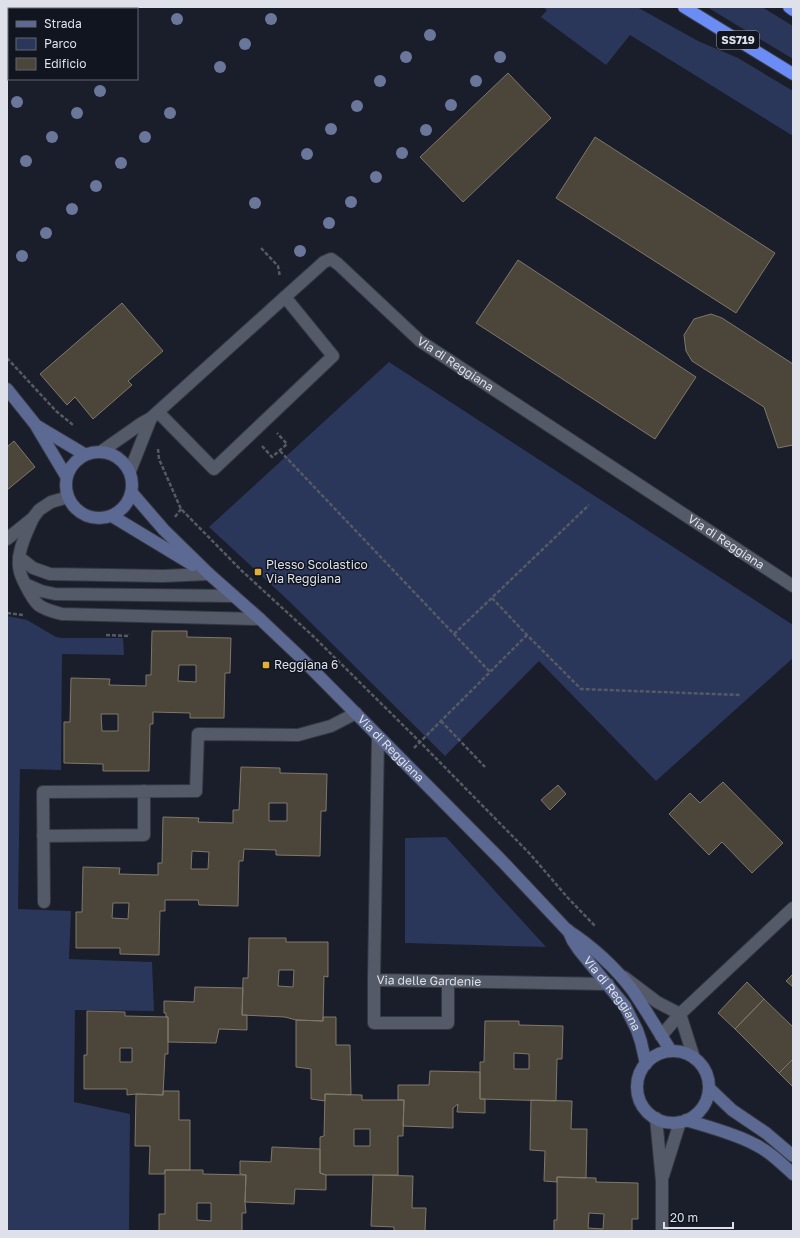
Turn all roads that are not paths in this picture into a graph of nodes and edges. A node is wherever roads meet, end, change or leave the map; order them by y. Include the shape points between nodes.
1 (684, 7) edge
2 (789, 7) edge
3 (793, 10) edge
4 (793, 74) edge
5 (285, 297) junction
6 (7, 389) edge
7 (152, 420) junction
8 (35, 424) junction
9 (102, 451) junction
10 (84, 454) junction
11 (130, 471) junction
12 (66, 476) junction
13 (132, 492) junction
14 (68, 497) junction
15 (112, 516) junction
16 (33, 518) junction
17 (7, 539) edge
18 (20, 557) junction
19 (209, 574) junction
20 (25, 584) junction
21 (793, 586) edge
22 (234, 596) junction
23 (260, 619) junction
24 (356, 713) junction
25 (378, 737) junction
26 (144, 791) junction
27 (43, 836) junction
28 (44, 902) dead end
29 (793, 908) edge
30 (567, 930) junction
31 (615, 970) junction
32 (374, 980) junction
33 (448, 981) junction
34 (608, 984) junction
35 (680, 1014) junction
36 (661, 1036) junction
37 (671, 1051) junction
38 (694, 1058) junction
39 (646, 1064) junction
40 (709, 1088) junction
41 (656, 1118) junction
42 (683, 1121) junction
43 (793, 1156) edge
44 (793, 1174) edge
45 (662, 1181) junction
46 (662, 1231) edge

1 - 4 highway, SS719
2 - 3 highway
5 - 7 street, Via di Reggiana
5 - 7 street via 334,356 214,469
5 - 21 street, Via di Reggiana via 324,262 331,259 420,341
6 - 8 street
7 - 9 street, Via di Reggiana via 142,423
7 - 11 street, Via di Reggiana
8 - 10 street
8 - 12 street
9 - 10 street
9 - 11 street via 119,458
10 - 12 street via 70,467
11 - 13 street
12 - 14 street
13 - 15 street via 128,502
13 - 19 street, Via di Reggiana via 164,530
14 - 15 street via 81,513 91,517
14 - 16 street via 51,502
15 - 19 street, Via di Reggiana
16 - 17 street
16 - 18 street
18 - 19 street via 33,568 50,574
18 - 20 street via 20,571
19 - 22 street, Via di Reggiana
20 - 22 street via 55,594
20 - 23 street via 39,606 62,614
22 - 23 street, Via di Reggiana
23 - 24 street, Via di Reggiana
24 - 25 street, Via di Reggiana
24 - 26 street via 331,726 298,735 198,734 196,791
25 - 30 street, Via di Reggiana
25 - 32 street, Via delle Gardenie
26 - 27 street via 144,835
26 - 27 street via 43,792
27 - 28 street
29 - 35 street
30 - 31 street, Via di Reggiana via 590,946
30 - 34 street, Via di Reggiana via 572,941
31 - 35 street, Via di Reggiana via 658,1002
31 - 36 street, Via di Reggiana
32 - 33 street, Via delle Gardenie
32 - 33 street via 374,1022 448,1023
33 - 34 street, Via delle Gardenie
34 - 39 street, Via di Reggiana via 631,1016
35 - 36 street
35 - 38 street
36 - 37 street, Via di Reggiana
37 - 38 street
37 - 39 street via 655,1056
38 - 40 street via 699,1061 708,1077
39 - 41 street via 638,1078 639,1096 643,1106
40 - 42 street via 700,1110
40 - 43 street via 732,1110 766,1132
41 - 42 street via 668,1122
41 - 45 street
42 - 44 street via 754,1144
42 - 45 street
45 - 46 street

